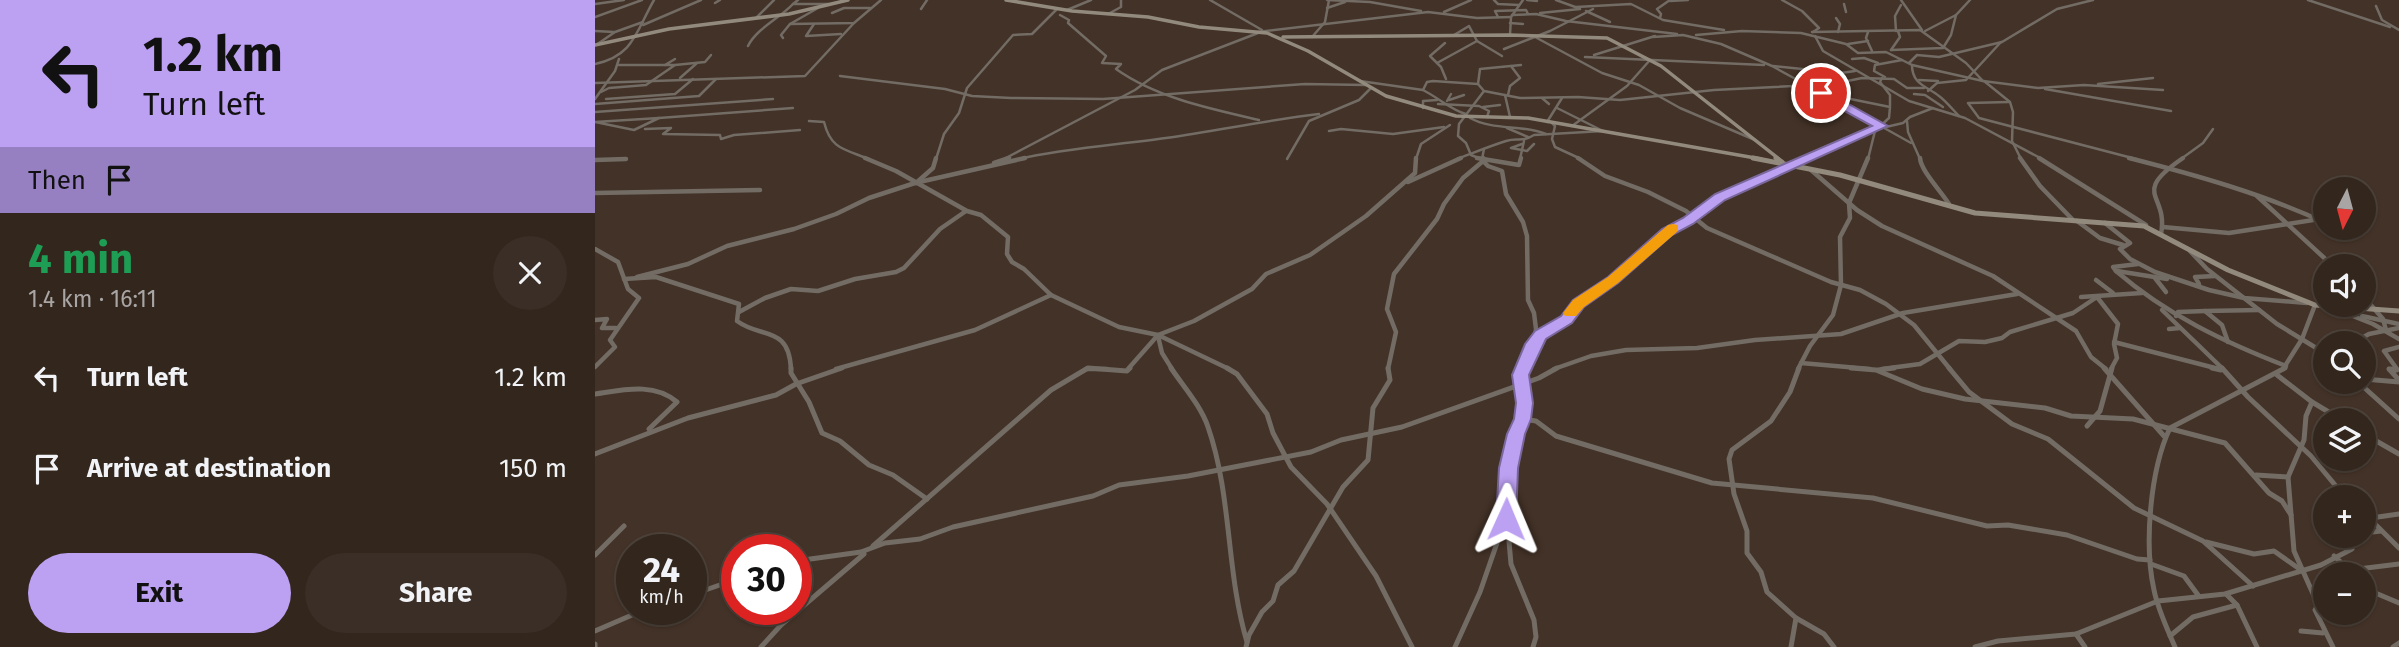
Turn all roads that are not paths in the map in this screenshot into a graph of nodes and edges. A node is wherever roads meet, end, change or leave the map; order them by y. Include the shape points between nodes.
1 (624, 0) edge
2 (642, 0) edge
3 (654, 0) edge
4 (701, 0) edge
5 (720, 0) edge
6 (774, 0) edge
7 (798, 0) edge
8 (848, 0) edge
9 (881, 0) edge
10 (927, 0) edge
11 (1006, 0) edge
12 (1054, 0) edge
13 (1091, 0) edge
14 (1121, 0) edge
15 (1210, 0) edge
16 (1328, 0) edge
17 (1350, 0) edge
18 (1471, 0) edge
19 (1494, 0) edge
20 (1525, 0) edge
21 (1556, 0) edge
22 (1626, 0) edge
23 (1670, 0) edge
24 (1688, 0) edge
25 (1782, 0) edge
26 (1970, 0) edge
27 (2092, 0) edge
28 (2308, 0) edge
29 (1537, 1) edge
30 (1509, 2) edge
31 (1640, 2) dead end
32 (1901, 2) edge
33 (715, 3) dead end
34 (595, 4) edge
35 (793, 4) junction
36 (830, 4) junction
37 (1844, 4) dead end
38 (1636, 5) junction
39 (822, 6) junction
40 (1456, 6) junction
41 (1609, 6) junction
42 (2376, 6) dead end
43 (1462, 7) dead end
44 (1518, 7) junction
45 (1597, 7) junction
46 (871, 8) junction
47 (1054, 8) junction
48 (1326, 8) junction
49 (1578, 8) junction
50 (921, 9) dead end
51 (1067, 10) junction
52 (1586, 11) junction
53 (1429, 12) junction
54 (1846, 12) dead end
55 (832, 13) dead end
56 (1444, 13) junction
57 (1108, 14) junction
58 (1528, 14) junction
59 (1536, 14) junction
60 (782, 15) junction
61 (1060, 15) dead end
62 (1956, 15) junction
63 (1511, 16) junction
64 (595, 17) edge
65 (757, 17) junction
66 (1496, 18) junction
67 (1660, 18) junction
68 (1836, 18) dead end
69 (1566, 21) junction
70 (1670, 21) junction
71 (1325, 22) junction
72 (814, 23) junction
73 (854, 23) junction
74 (1509, 23) junction
75 (643, 24) junction
76 (790, 24) junction
77 (1523, 24) dead end
78 (1615, 24) junction
79 (2390, 27) junction
80 (2399, 30) edge
81 (595, 31) edge
82 (1735, 31) junction
83 (1897, 31) junction
84 (1924, 31) junction
85 (615, 32) junction
86 (1261, 32) junction
87 (1667, 32) junction
88 (1838, 32) junction
89 (1868, 32) junction
90 (842, 34) junction
91 (1813, 34) junction
92 (1454, 35) junction
93 (1475, 35) junction
94 (1510, 35) junction
95 (1683, 35) junction
96 (635, 36) junction
97 (1537, 36) junction
98 (1279, 37) junction
99 (1312, 37) junction
100 (1653, 37) junction
101 (783, 38) dead end
102 (1478, 41) junction
103 (1868, 41) junction
104 (2002, 41) junction
105 (1445, 43) dead end
106 (1846, 44) junction
107 (595, 45) edge
108 (748, 46) dead end
109 (1627, 47) junction
110 (1943, 48) junction
111 (1504, 49) junction
112 (1907, 50) junction
113 (1872, 51) junction
114 (1889, 51) junction
115 (1859, 53) junction
116 (1951, 54) junction
117 (711, 55) dead end
118 (1502, 56) junction
119 (1585, 57) junction
120 (1577, 58) junction
121 (1912, 58) junction
122 (619, 59) junction
123 (675, 59) dead end
124 (1650, 60) junction
125 (1903, 60) junction
126 (697, 63) junction
127 (1437, 63) junction
128 (1878, 63) junction
129 (595, 64) edge
130 (1911, 64) junction
131 (619, 65) junction
132 (665, 65) junction
133 (675, 65) junction
134 (1521, 65) dead end
135 (1502, 66) junction
136 (1511, 66) junction
137 (1772, 66) junction
138 (1972, 69) junction
139 (1856, 71) junction
140 (1846, 73) junction
141 (840, 76) dead end
142 (1464, 76) dead end
143 (1966, 77) junction
144 (693, 78) junction
145 (718, 78) junction
146 (1867, 78) junction
147 (1884, 78) junction
148 (2153, 78) dead end
149 (680, 79) junction
150 (1446, 79) junction
151 (1849, 79) junction
152 (1917, 79) junction
153 (654, 80) junction
154 (1359, 81) junction
155 (1983, 81) junction
156 (606, 82) junction
157 (595, 83) edge
158 (1630, 83) junction
159 (1946, 83) junction
160 (1144, 84) junction
161 (1462, 84) junction
162 (1478, 84) junction
163 (1366, 85) junction
164 (1804, 85) junction
165 (1883, 86) junction
166 (2092, 86) junction
167 (1371, 88) junction
168 (1905, 88) junction
169 (2038, 88) junction
170 (1423, 90) junction
171 (1926, 90) junction
172 (2163, 90) dead end
173 (1484, 91) junction
174 (1694, 92) junction
175 (1892, 92) junction
176 (601, 93) junction
177 (1451, 93) dead end
178 (965, 94) junction
179 (1823, 94) junction
180 (1914, 94) dead end
181 (1464, 95) dead end
182 (1507, 95) junction
183 (1171, 96) junction
184 (1657, 96) junction
185 (1541, 97) junction
186 (1563, 97) junction
187 (1119, 98) junction
188 (595, 99) edge
189 (606, 99) dead end
190 (773, 99) dead end
191 (1608, 100) junction
192 (1636, 100) junction
193 (1440, 101) junction
194 (1448, 102) junction
195 (2010, 102) junction
196 (1549, 104) dead end
197 (1500, 105) dead end
198 (1949, 105) junction
199 (1471, 106) junction
200 (1601, 106) junction
201 (1890, 106) junction
202 (1483, 107) junction
203 (1943, 107) junction
204 (793, 108) dead end
205 (1423, 108) junction
206 (1557, 108) junction
207 (1935, 108) junction
208 (2171, 111) dead end
209 (595, 112) edge
210 (1319, 114) junction
211 (1467, 116) junction
212 (1960, 116) junction
213 (1487, 117) junction
214 (1510, 117) junction
215 (659, 118) junction
216 (1581, 120) junction
217 (1907, 120) junction
218 (809, 121) dead end
219 (1260, 121) junction
220 (595, 122) edge
221 (1549, 122) junction
222 (1459, 124) junction
223 (2011, 124) junction
224 (1450, 125) junction
225 (1572, 126) junction
226 (1506, 127) junction
227 (1882, 128) junction
228 (645, 129) junction
229 (800, 130) dead end
230 (2213, 130) dead end
231 (1329, 131) dead end
232 (1604, 131) junction
233 (1515, 133) junction
234 (1549, 134) junction
235 (1506, 141) junction
236 (1525, 141) junction
237 (1755, 141) junction
238 (1912, 143) junction
239 (1534, 144) dead end
240 (2014, 146) junction
241 (1484, 149) junction
242 (1522, 152) junction
243 (1471, 155) junction
244 (626, 159) dead end
245 (1287, 159) dead end
246 (595, 160) edge
247 (1482, 160) junction
248 (1782, 163) junction
249 (1791, 164) junction
250 (982, 167) junction
251 (1809, 168) junction
252 (2169, 168) junction
253 (1859, 180) junction
254 (915, 183) junction
255 (1403, 185) junction
256 (760, 190) dead end
257 (595, 192) edge
258 (2256, 195) junction
259 (1849, 203) junction
260 (1954, 208) junction
261 (967, 211) junction
262 (1694, 216) junction
263 (2313, 217) edge
264 (2075, 220) junction
265 (2313, 220) edge
266 (2102, 221) junction
267 (2287, 225) junction
268 (2149, 227) junction
269 (2163, 228) junction
270 (2161, 234) junction
271 (2123, 245) junction
272 (595, 250) edge
273 (2190, 250) junction
274 (2320, 254) edge
275 (2138, 264) junction
276 (2116, 271) junction
277 (2216, 276) junction
278 (637, 277) junction
279 (2154, 278) junction
280 (624, 279) junction
281 (2096, 280) dead end
282 (2185, 281) junction
283 (1841, 285) junction
284 (2200, 286) junction
285 (2166, 292) dead end
286 (2143, 293) junction
287 (2017, 294) junction
288 (2113, 294) junction
289 (1051, 295) junction
290 (2081, 297) dead end
291 (2098, 297) junction
292 (2244, 298) junction
293 (2312, 304) junction
294 (2162, 310) junction
295 (2205, 310) junction
296 (2259, 310) junction
297 (2377, 310) joint
298 (2399, 311) edge
299 (739, 312) junction
300 (1902, 315) junction
301 (2176, 316) junction
302 (2358, 317) edge
303 (2365, 317) edge
304 (2056, 318) junction
305 (595, 320) edge
306 (2384, 321) junction
307 (2399, 326) edge
308 (616, 328) junction
309 (2181, 328) junction
310 (2169, 329) dead end
311 (2386, 330) junction
312 (2376, 333) edge
313 (1158, 335) junction
314 (1818, 335) junction
315 (2302, 339) junction
316 (2399, 339) edge
317 (2114, 342) junction
318 (2229, 343) junction
319 (1534, 344) junction
320 (2313, 346) edge
321 (2399, 347) edge
322 (1938, 354) junction
323 (1801, 363) junction
324 (2286, 366) junction
325 (595, 367) edge
326 (1876, 370) junction
327 (2222, 370) junction
328 (2110, 373) junction
329 (2277, 375) junction
330 (2376, 380) edge
331 (2399, 381) edge
332 (796, 383) junction
333 (1521, 383) junction
334 (2244, 391) junction
335 (595, 394) edge
336 (2372, 394) edge
337 (1981, 401) junction
338 (2312, 402) junction
339 (2322, 408) edge
340 (2095, 416) junction
341 (2398, 416) edge
342 (1523, 419) junction
343 (2150, 422) junction
344 (2087, 426) dead end
345 (2172, 427) junction
346 (643, 434) junction
347 (1371, 435) junction
348 (2164, 436) junction
349 (2376, 441) edge
350 (2301, 447) junction
351 (595, 454) edge
352 (2399, 454) edge
353 (1286, 457) junction
354 (1220, 470) junction
355 (2256, 475) junction
356 (2288, 477) junction
357 (1733, 485) junction
358 (2334, 485) edge
359 (927, 499) junction
360 (1330, 510) junction
361 (2399, 514) edge
362 (2291, 515) junction
363 (2153, 518) junction
364 (2376, 518) edge
365 (1506, 519) junction
366 (2376, 524) edge
367 (624, 526) dead end
368 (2382, 531) junction
369 (2376, 532) edge
370 (2203, 541) junction
371 (871, 548) junction
372 (2399, 548) edge
373 (2352, 549) dead end
374 (595, 555) edge
375 (2335, 556) junction
376 (812, 559) edge
377 (2151, 562) junction
378 (2341, 562) edge
379 (2399, 564) edge
380 (2376, 568) edge
381 (2301, 571) junction
382 (2253, 586) junction
383 (2376, 593) edge
384 (2225, 594) junction
385 (2198, 596) junction
386 (2158, 601) junction
387 (2399, 603) edge
388 (2237, 605) junction
389 (1796, 618) junction
390 (616, 622) edge
391 (595, 631) edge
392 (2301, 631) dead end
393 (2324, 633) junction
394 (2076, 634) junction
395 (2170, 636) junction
396 (2399, 643) edge
397 (1247, 644) edge
398 (761, 647) edge
399 (1412, 647) edge
400 (1455, 647) edge
401 (1533, 647) edge
402 (1791, 647) edge
403 (1834, 647) edge
404 (1975, 647) edge
405 (2085, 647) edge
406 (2175, 647) edge
407 (2257, 647) edge
408 (2333, 647) edge
409 (2393, 647) edge

1 - 34 street
2 - 64 street
3 - 75 street
4 - 75 street
5 - 33 street
6 - 65 street
7 - 35 street
8 - 36 street
9 - 46 street
10 - 50 street
11 - 47 street
12 - 47 street
13 - 51 street
14 - 57 street via 1121,7
15 - 86 street
16 - 17 street
16 - 48 street
17 - 48 street
17 - 53 street
18 - 40 street
19 - 30 street
20 - 29 street
20 - 44 street
21 - 49 street
22 - 41 street
23 - 24 street
23 - 67 street via 1657,9
25 - 91 street via 1806,12 1819,28
26 - 62 street
27 - 104 street via 2057,9
28 - 79 street
30 - 44 street
31 - 38 street
32 - 83 street via 1895,16
32 - 84 street
35 - 36 street
35 - 60 street
36 - 39 street
37 - 54 street
38 - 41 street
38 - 67 street
39 - 60 street
39 - 76 street
40 - 43 street
40 - 56 street
41 - 45 street
42 - 79 street
44 - 58 street
44 - 63 street
44 - 66 street via 1495,11
45 - 49 street
45 - 52 street
46 - 55 street
46 - 73 street
47 - 51 street
47 - 178 street via 1032,34 1013,34
48 - 71 street
49 - 52 street
49 - 59 street
51 - 57 street
52 - 69 street
52 - 78 street
53 - 56 street
53 - 71 street
56 - 66 street
57 - 86 street
58 - 59 street
58 - 63 street
59 - 69 street
60 - 65 street
60 - 108 street via 751,38
61 - 160 street via 1106,57 1102,63 1121,64 1119,72
62 - 84 street
62 - 110 street
63 - 66 street
63 - 74 street
65 - 96 street
67 - 70 street
68 - 88 street
69 - 78 street
69 - 97 street
70 - 82 street
70 - 87 street via 1672,31
71 - 86 street
71 - 99 street
72 - 73 street
72 - 76 street
72 - 90 street via 806,36
73 - 90 street
74 - 77 street
74 - 94 street
75 - 85 street
75 - 96 street
76 - 101 street
78 - 87 street
79 - 80 street
81 - 85 street
82 - 91 street
82 - 95 street
83 - 84 street
83 - 89 street
83 - 114 street via 1900,37
84 - 110 street
85 - 107 street
86 - 98 street
86 - 160 street via 1162,70
87 - 95 street
87 - 100 street
88 - 89 street
88 - 91 street
89 - 103 street
90 - 145 street via 805,76
91 - 106 street
91 - 139 street via 1824,52
92 - 93 street
92 - 93 street via 1469,26
92 - 99 street
93 - 94 street
93 - 102 street
94 - 97 street
94 - 111 street
95 - 100 street
95 - 137 street via 1721,44
96 - 107 street
96 - 122 street
97 - 109 street via 1599,37
97 - 111 street
97 - 120 street
98 - 99 street
98 - 154 street
100 - 109 street
102 - 118 street
102 - 127 street
103 - 106 street
103 - 113 street
104 - 116 street
104 - 138 street
105 - 127 street via 1430,56
106 - 115 street
109 - 119 street
109 - 124 street
110 - 112 street
110 - 116 street
111 - 118 street
112 - 114 street
112 - 121 street
113 - 114 street
113 - 115 street
114 - 125 street
115 - 128 street via 1850,55
116 - 121 street
116 - 138 street
117 - 126 street
118 - 135 street
119 - 120 street
119 - 124 street
120 - 158 street
121 - 130 street
122 - 129 street
122 - 131 street
123 - 132 street
124 - 137 street
124 - 158 street
124 - 174 street
125 - 128 street
125 - 130 street
126 - 133 street
126 - 149 street
127 - 150 street
128 - 147 street via 1874,71
130 - 143 street
130 - 152 street
131 - 132 street
131 - 156 street
132 - 133 street
133 - 153 street
134 - 136 street
135 - 136 street
135 - 162 street via 1480,69
136 - 182 street via 1520,78
137 - 140 street
137 - 164 street
138 - 143 street
138 - 155 street
139 - 140 street
139 - 146 street
140 - 151 street
141 - 178 street
142 - 161 street
143 - 155 street
143 - 159 street
144 - 145 street
144 - 149 street
144 - 189 street via 675,94
145 - 188 street via 699,96
146 - 147 street
146 - 151 street
146 - 165 street
147 - 165 street
147 - 168 street
148 - 166 street
149 - 153 street
150 - 161 street
150 - 170 street via 1429,81
151 - 164 street
152 - 159 street
152 - 171 street
153 - 156 street
153 - 176 street
154 - 163 street
154 - 170 street
155 - 169 street
155 - 195 street
156 - 157 street
156 - 176 street
158 - 184 street
158 - 191 street
159 - 171 street via 1935,83
160 - 183 street
160 - 187 street
161 - 162 street
162 - 173 street
163 - 167 street
163 - 183 street via 1305,84
164 - 174 street
164 - 179 street
165 - 175 street
165 - 201 street via 1890,95
166 - 169 street
166 - 172 street
167 - 205 street
167 - 210 street via 1357,101
168 - 171 street
168 - 175 street
169 - 208 street
170 - 193 street
171 - 198 street
173 - 182 street
173 - 199 street
174 - 184 street
174 - 237 street
175 - 207 street
176 - 188 street
177 - 194 street
178 - 187 street via 1011,99
178 - 254 street via 933,168
179 - 201 street
179 - 227 street
180 - 203 street via 1925,95
181 - 194 street
182 - 185 street
182 - 214 street via 1504,100
183 - 187 street
183 - 219 street
184 - 192 street
184 - 237 street
185 - 186 street
185 - 196 street
186 - 191 street
186 - 206 street
187 - 250 street via 1008,158
190 - 209 street
191 - 192 street
191 - 200 street
192 - 200 street
193 - 194 street
193 - 205 street via 1423,101
194 - 199 street
194 - 211 street
195 - 223 street
195 - 223 street via 1968,103 1979,118
197 - 202 street
198 - 203 street
198 - 212 street
199 - 202 street
199 - 211 street
200 - 216 street
201 - 227 street
202 - 213 street via 1489,111
203 - 207 street
204 - 215 street
205 - 211 street
206 - 216 street
206 - 221 street
207 - 212 street
207 - 217 street
210 - 219 street
210 - 245 street via 1305,124
211 - 213 street
211 - 222 street
211 - 226 street
212 - 240 street
213 - 214 street
214 - 221 street
215 - 220 street
215 - 228 street
216 - 225 street
216 - 232 street
217 - 227 street
217 - 238 street
218 - 254 street via 824,122 828,138 836,145
219 - 250 street via 1166,138 1063,149
220 - 228 street via 623,130
221 - 225 street
221 - 234 street via 1555,127
222 - 224 street
222 - 243 street via 1458,136
223 - 240 street
223 - 252 street
224 - 231 street via 1393,134
224 - 255 street via 1421,144 1415,173
225 - 232 street
226 - 233 street
226 - 234 street via 1532,127
227 - 238 street
227 - 249 street
227 - 253 street
228 - 229 street via 671,128 663,134 720,135 721,139
230 - 252 street via 2205,142
232 - 234 street
232 - 248 street
233 - 235 street
233 - 236 street
234 - 236 street
234 - 262 street via 1555,147 1593,170
235 - 236 street
235 - 241 street
236 - 242 street
236 - 242 street via 1511,148
237 - 248 street
238 - 260 street via 1921,167
239 - 242 street
240 - 264 street via 2046,193
240 - 268 street via 2063,171
241 - 243 street
241 - 247 street
242 - 247 street via 1520,164
243 - 247 street
243 - 255 street
244 - 246 street
247 - 319 street via 1502,171 1506,194 1526,229
247 - 347 street via 1463,178 1394,274 1387,309 1396,332 1388,366 1390,380 1369,417
248 - 249 street
249 - 251 street
249 - 262 street via 1720,197
250 - 254 street
251 - 253 street
251 - 259 street
252 - 258 street
252 - 269 street via 2154,186 2153,195 2160,206
253 - 259 street
253 - 260 street
254 - 261 street
254 - 278 street via 794,229
255 - 313 street via 1310,256 1266,274 1252,289
256 - 257 street
258 - 263 street
258 - 267 street
259 - 283 street via 1850,218 1840,237
259 - 287 street via 1882,226 1993,276
260 - 264 street via 1983,215
261 - 289 street via 981,215 1008,237 1007,254 1012,262
261 - 299 street via 940,229 896,272 818,291 791,289
262 - 283 street via 1707,228
262 - 319 street via 1667,232
264 - 266 street
264 - 271 street via 2100,238
265 - 267 street
266 - 268 street
266 - 271 street via 2130,243
267 - 269 street via 2229,233
267 - 274 street
268 - 270 street
269 - 270 street
270 - 273 street
271 - 275 street via 2123,253
272 - 280 street via 618,262
273 - 277 street
273 - 293 street
275 - 276 street via 2113,267
275 - 282 street
276 - 279 street
276 - 286 street
277 - 284 street via 2195,277
277 - 292 street
278 - 280 street
278 - 299 street via 673,281 730,299 739,304
279 - 282 street
279 - 285 street
280 - 308 street via 639,298
281 - 288 street
282 - 284 street
283 - 300 street via 1870,295
283 - 314 street via 1833,315
284 - 292 street
286 - 288 street
286 - 294 street
287 - 300 street
287 - 304 street
288 - 291 street
289 - 313 street via 1119,327
289 - 332 street via 975,330
290 - 291 street
291 - 304 street
291 - 317 street via 2118,324
292 - 293 street
292 - 296 street
293 - 315 street
294 - 301 street
294 - 309 street
295 - 296 street
295 - 301 street
295 - 318 street via 2222,325
296 - 315 street
297 - 298 street
297 - 306 street
299 - 332 street via 737,321 743,327 768,332 788,350
300 - 314 street via 1841,334
300 - 322 street
301 - 318 street
302 - 311 street
303 - 306 street
304 - 322 street via 1985,342 1959,341
304 - 328 street via 2076,331 2091,357
305 - 308 street via 607,319 602,328
306 - 307 street
306 - 311 street
307 - 311 street
308 - 325 street via 610,340 615,347
309 - 310 street
309 - 327 street
311 - 312 street
311 - 316 street
313 - 353 street via 1237,374 1267,414
313 - 354 street via 1162,353 1207,424
313 - 359 street via 1127,371 1089,368 1051,390
314 - 323 street
314 - 333 street via 1614,351 1570,361
315 - 320 street
315 - 324 street
317 - 327 street
317 - 328 street via 2117,358
318 - 324 street
319 - 333 street via 1522,367
321 - 331 street via 2384,351 2397,370 2389,369
322 - 326 street via 1920,363
322 - 337 street
323 - 326 street
323 - 357 street via 1790,392 1771,421 1730,455
324 - 329 street
326 - 337 street via 1921,389
327 - 334 street
328 - 340 street
328 - 343 street
329 - 334 street
329 - 338 street
330 - 331 street
332 - 346 street via 775,395
332 - 359 street via 822,433
333 - 342 street
333 - 347 street
334 - 345 street
334 - 350 street
335 - 346 street via 630,390 672,396 677,402
336 - 341 street
337 - 340 street
337 - 363 street via 2013,424 2048,439 2133,508
338 - 339 street
338 - 350 street
340 - 343 street
340 - 344 street
342 - 357 street via 1536,421 1556,436 1628,460
342 - 365 street via 1508,468
343 - 345 street
343 - 348 street
345 - 348 street
345 - 355 street via 2225,443
346 - 351 street
347 - 353 street
347 - 360 street via 1368,460 1353,471
348 - 363 street
349 - 352 street
350 - 356 street
350 - 358 street
353 - 354 street
353 - 360 street
354 - 371 street via 1119,485 1093,496
354 - 397 street via 1238,612
355 - 356 street
355 - 362 street
356 - 362 street
357 - 377 street via 1873,498 1987,526 2067,535
357 - 389 street via 1747,531 1747,553 1761,572 1767,592
359 - 371 street
360 - 397 street via 1294,571 1279,585 1257,620
360 - 399 street via 1376,576
361 - 364 street
362 - 381 street
363 - 370 street
363 - 377 street
365 - 400 street
365 - 401 street via 1511,564 1535,626
366 - 368 street
367 - 374 street
368 - 369 street
368 - 372 street
370 - 381 street via 2254,554 2274,551
370 - 382 street
371 - 376 street
371 - 398 street
373 - 375 street
375 - 378 street
375 - 381 street
377 - 385 street via 2184,576
377 - 386 street
379 - 380 street
381 - 382 street
381 - 393 street via 2318,606 2315,610
382 - 384 street
383 - 387 street
384 - 385 street
384 - 388 street
385 - 386 street
386 - 394 street
386 - 395 street
388 - 395 street via 2193,617
388 - 407 street
389 - 402 street
389 - 403 street via 1824,634
390 - 391 street
392 - 393 street
393 - 408 street
394 - 404 street
394 - 405 street
395 - 406 street
396 - 409 street

